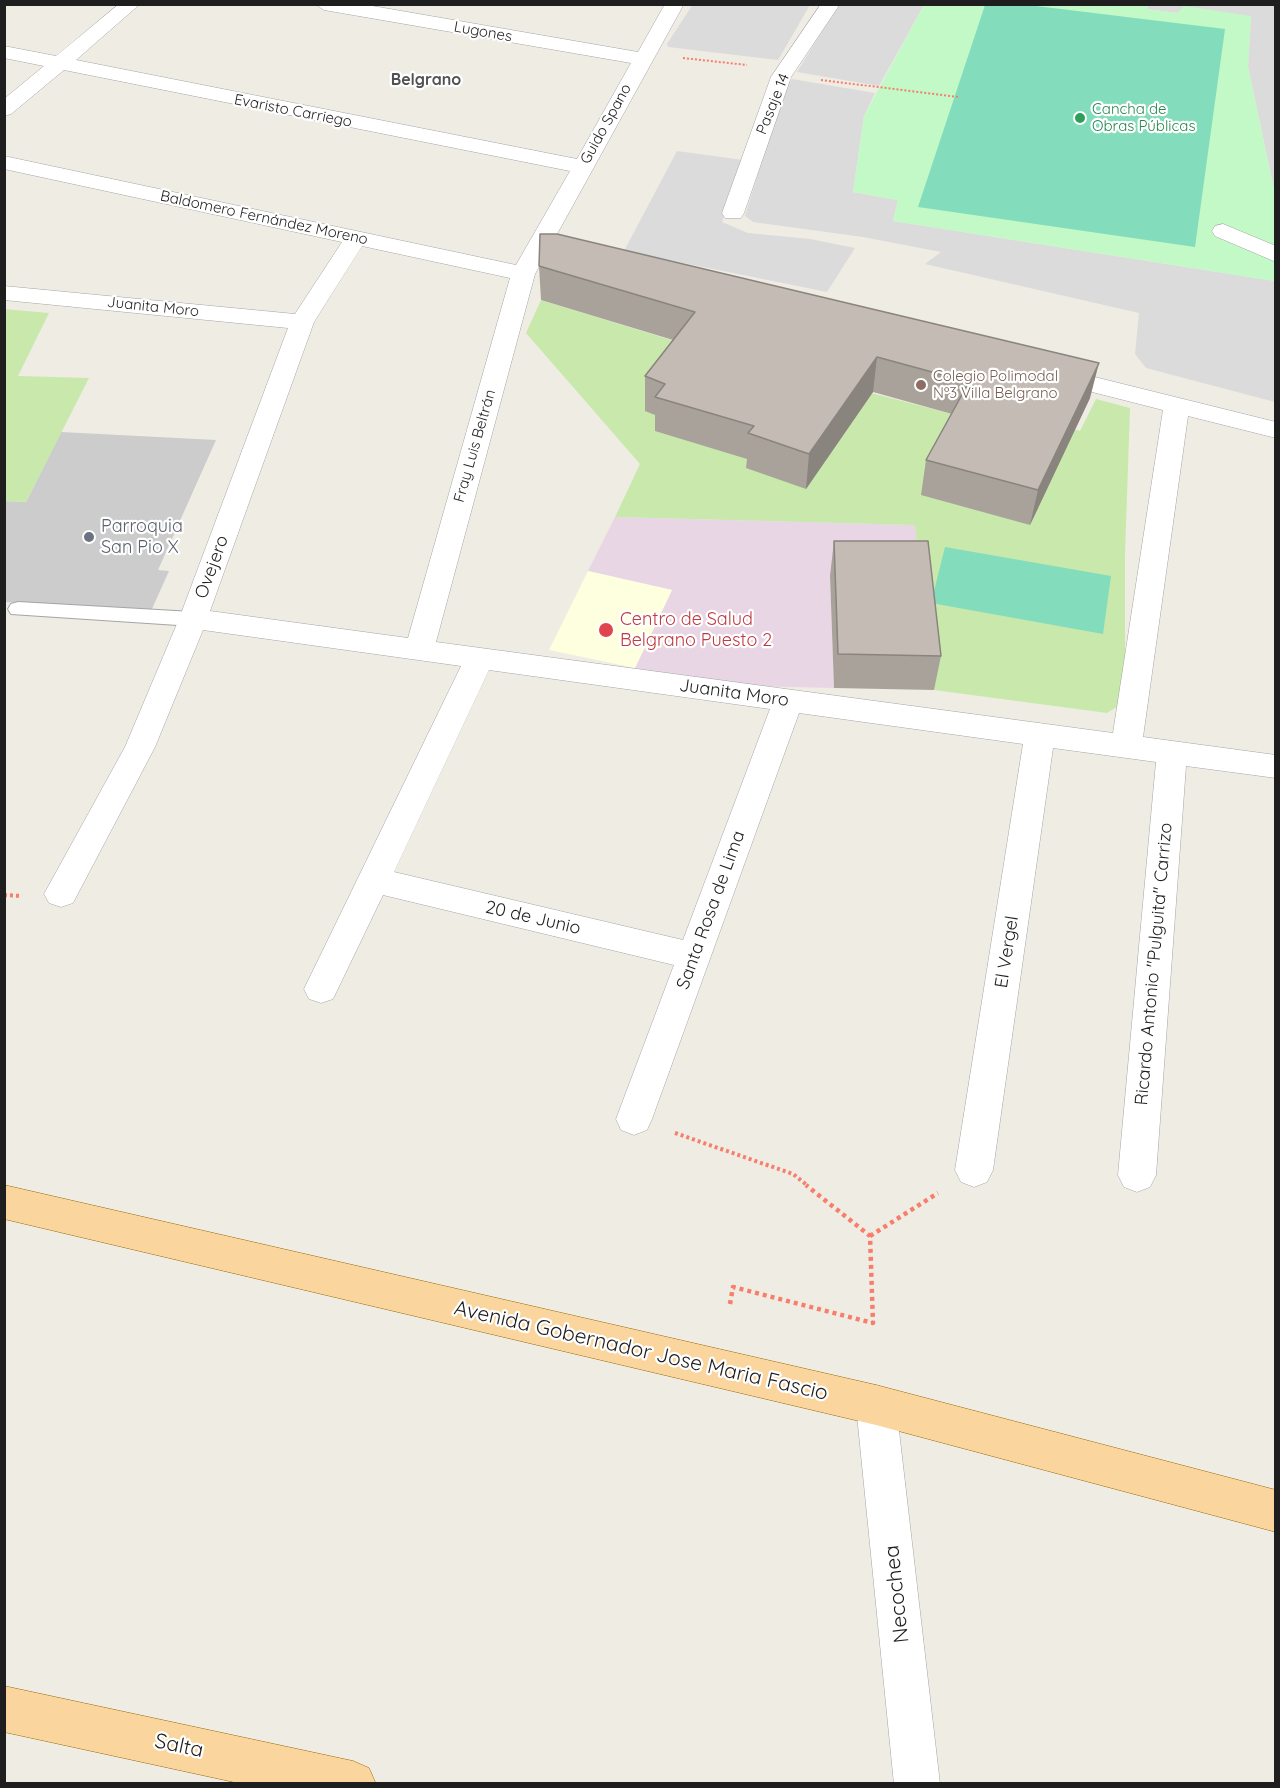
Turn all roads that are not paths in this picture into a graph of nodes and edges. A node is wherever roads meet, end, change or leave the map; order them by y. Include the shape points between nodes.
1 (131, 4) edge
2 (324, 4) edge
3 (675, 4) edge
4 (831, 4) edge
5 (4, 52) edge
6 (642, 59) junction
7 (60, 65) junction
8 (4, 111) edge
9 (4, 162) edge
10 (583, 167) junction
11 (733, 213) dead end
12 (1223, 231) dead end
13 (356, 238) junction
14 (551, 248) joint
15 (1275, 255) edge
16 (523, 274) junction
17 (4, 293) edge
18 (302, 322) junction
19 (1028, 368) edge
20 (1176, 405) junction
21 (1275, 430) edge
22 (18, 609) dead end
23 (193, 619) junction
24 (419, 650) junction
25 (480, 658) junction
26 (789, 701) junction
27 (1040, 735) junction
28 (1126, 747) junction
29 (1172, 753) junction
30 (1275, 767) edge
31 (374, 880) junction
32 (61, 894) dead end
33 (693, 956) junction
34 (321, 989) dead end
35 (634, 1119) road end
36 (974, 1170) road end
37 (1137, 1175) dead end
38 (4, 1202) edge
39 (876, 1405) junction
40 (1275, 1511) edge
41 (4, 1709) edge
42 (353, 1784) edge
43 (917, 1784) edge

1 - 7 street
2 - 6 street, Lugones
3 - 6 street, Guido Spano
4 - 11 street, Pasaje 14 via 781,77
5 - 7 street, Evaristo Carriego
6 - 10 street, Guido Spano
7 - 8 street
7 - 10 street, Evaristo Carriego
9 - 13 street, Baldomero Fernández Moreno
10 - 14 street, Guido Spano
12 - 15 street
13 - 16 street, Baldomero Fernández Moreno
13 - 18 street, Ovejero
14 - 16 street, Fray Luis Beltrán
16 - 24 street, Fray Luis Beltrán
17 - 18 street, Juanita Moro
18 - 23 street, Ovejero
19 - 20 street
20 - 21 street
20 - 28 street
22 - 23 lane
23 - 24 street, Juanita Moro
23 - 32 street, Ovejero via 140,747
24 - 25 street, Juanita Moro
25 - 26 street, Juanita Moro
25 - 31 street
26 - 27 street, Juanita Moro
26 - 33 street, Santa Rosa de Lima
27 - 28 street, Juanita Moro
27 - 36 street, El Vergel
28 - 29 street, Juanita Moro
29 - 30 street, Juanita Moro
29 - 37 street, Ricardo Antonio "Pulguita" Carrizo
31 - 33 street, 20 de Junio
31 - 34 street
33 - 35 street, Santa Rosa de Lima
38 - 39 main road, Avenida Gobernador Jose Maria Fascio
39 - 40 main road, Avenida Gobernador Jose Maria Fascio
39 - 43 street, Necochea
41 - 42 main road, Salta

